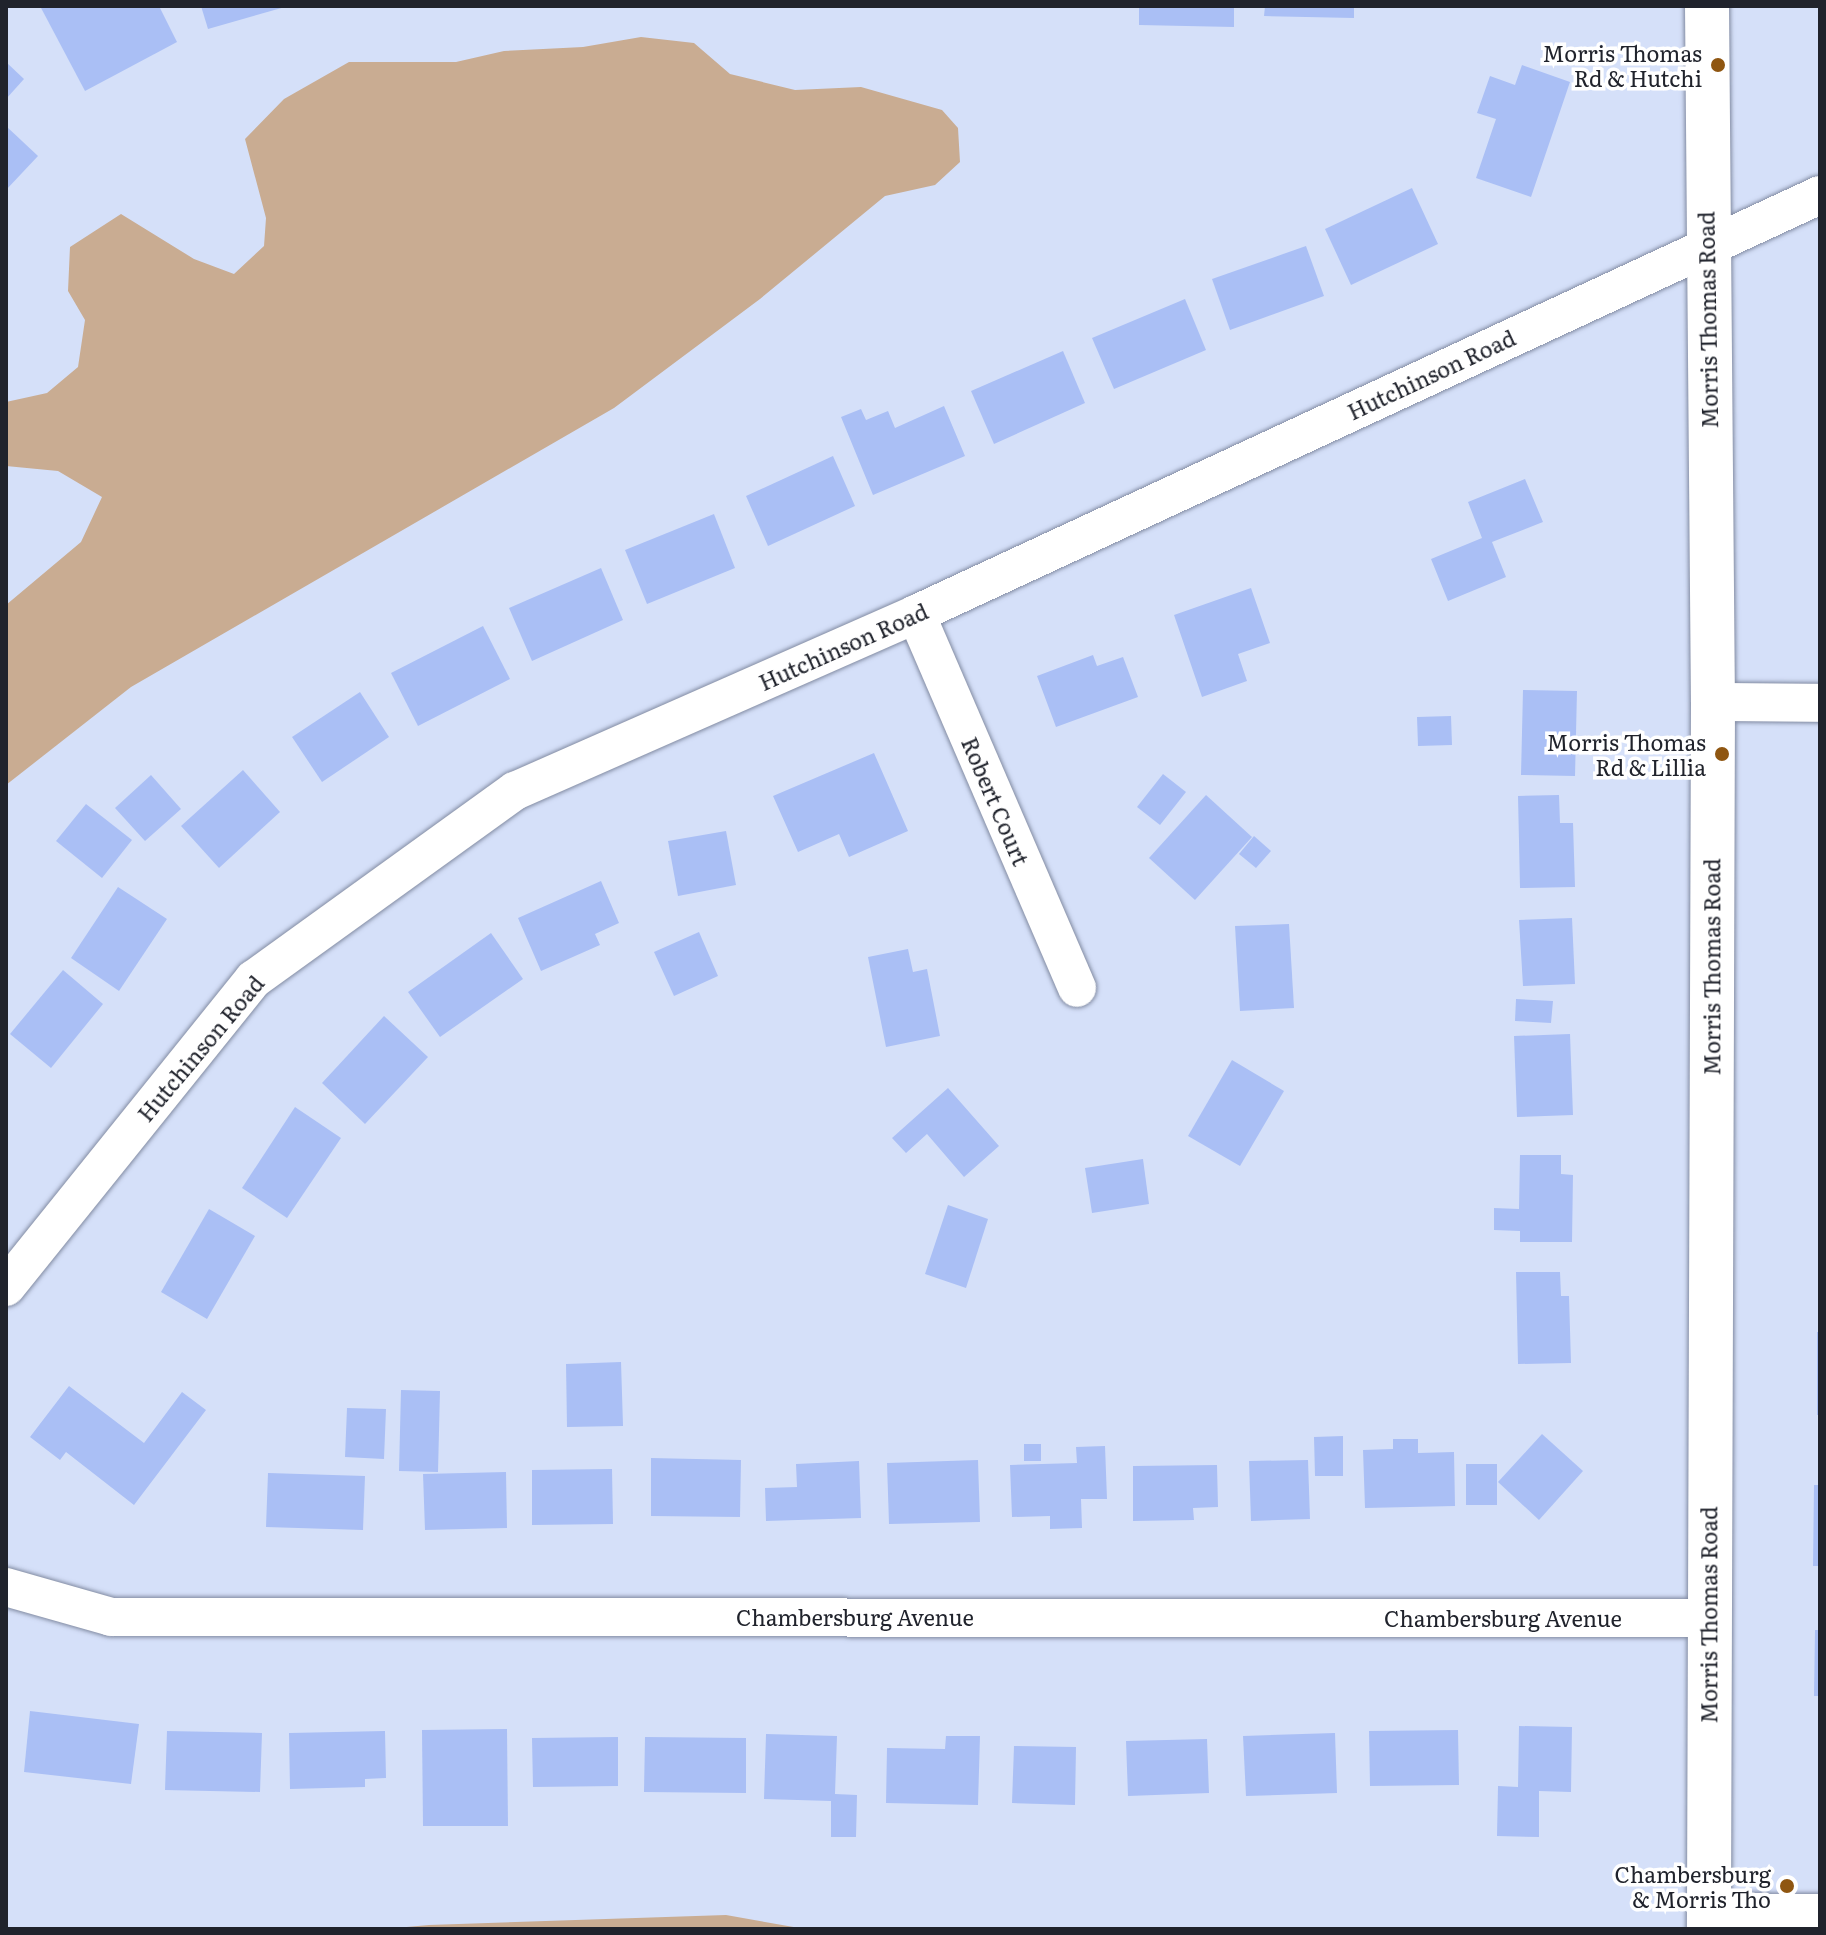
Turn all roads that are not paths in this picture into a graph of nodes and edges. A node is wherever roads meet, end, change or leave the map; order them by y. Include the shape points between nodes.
1 (1707, 6) edge
2 (1820, 195) edge
3 (1706, 246) junction
4 (916, 614) junction
5 (1713, 702) junction
6 (1820, 703) edge
7 (1077, 988) dead end
8 (6, 1287) edge
9 (6, 1587) edge
10 (1708, 1618) junction
11 (1820, 1916) edge
12 (1709, 1922) edge

1 - 3 main road, Morris Thomas Road
2 - 3 street, Hutchinson Road
3 - 4 street, Hutchinson Road
3 - 5 main road, Morris Thomas Road
4 - 7 street, Robert Court
4 - 8 street, Hutchinson Road via 515,791 254,979
5 - 6 street
5 - 10 main road, Morris Thomas Road
9 - 10 street, Chambersburg Avenue via 111,1617
10 - 12 main road, Morris Thomas Road
11 - 12 main road

